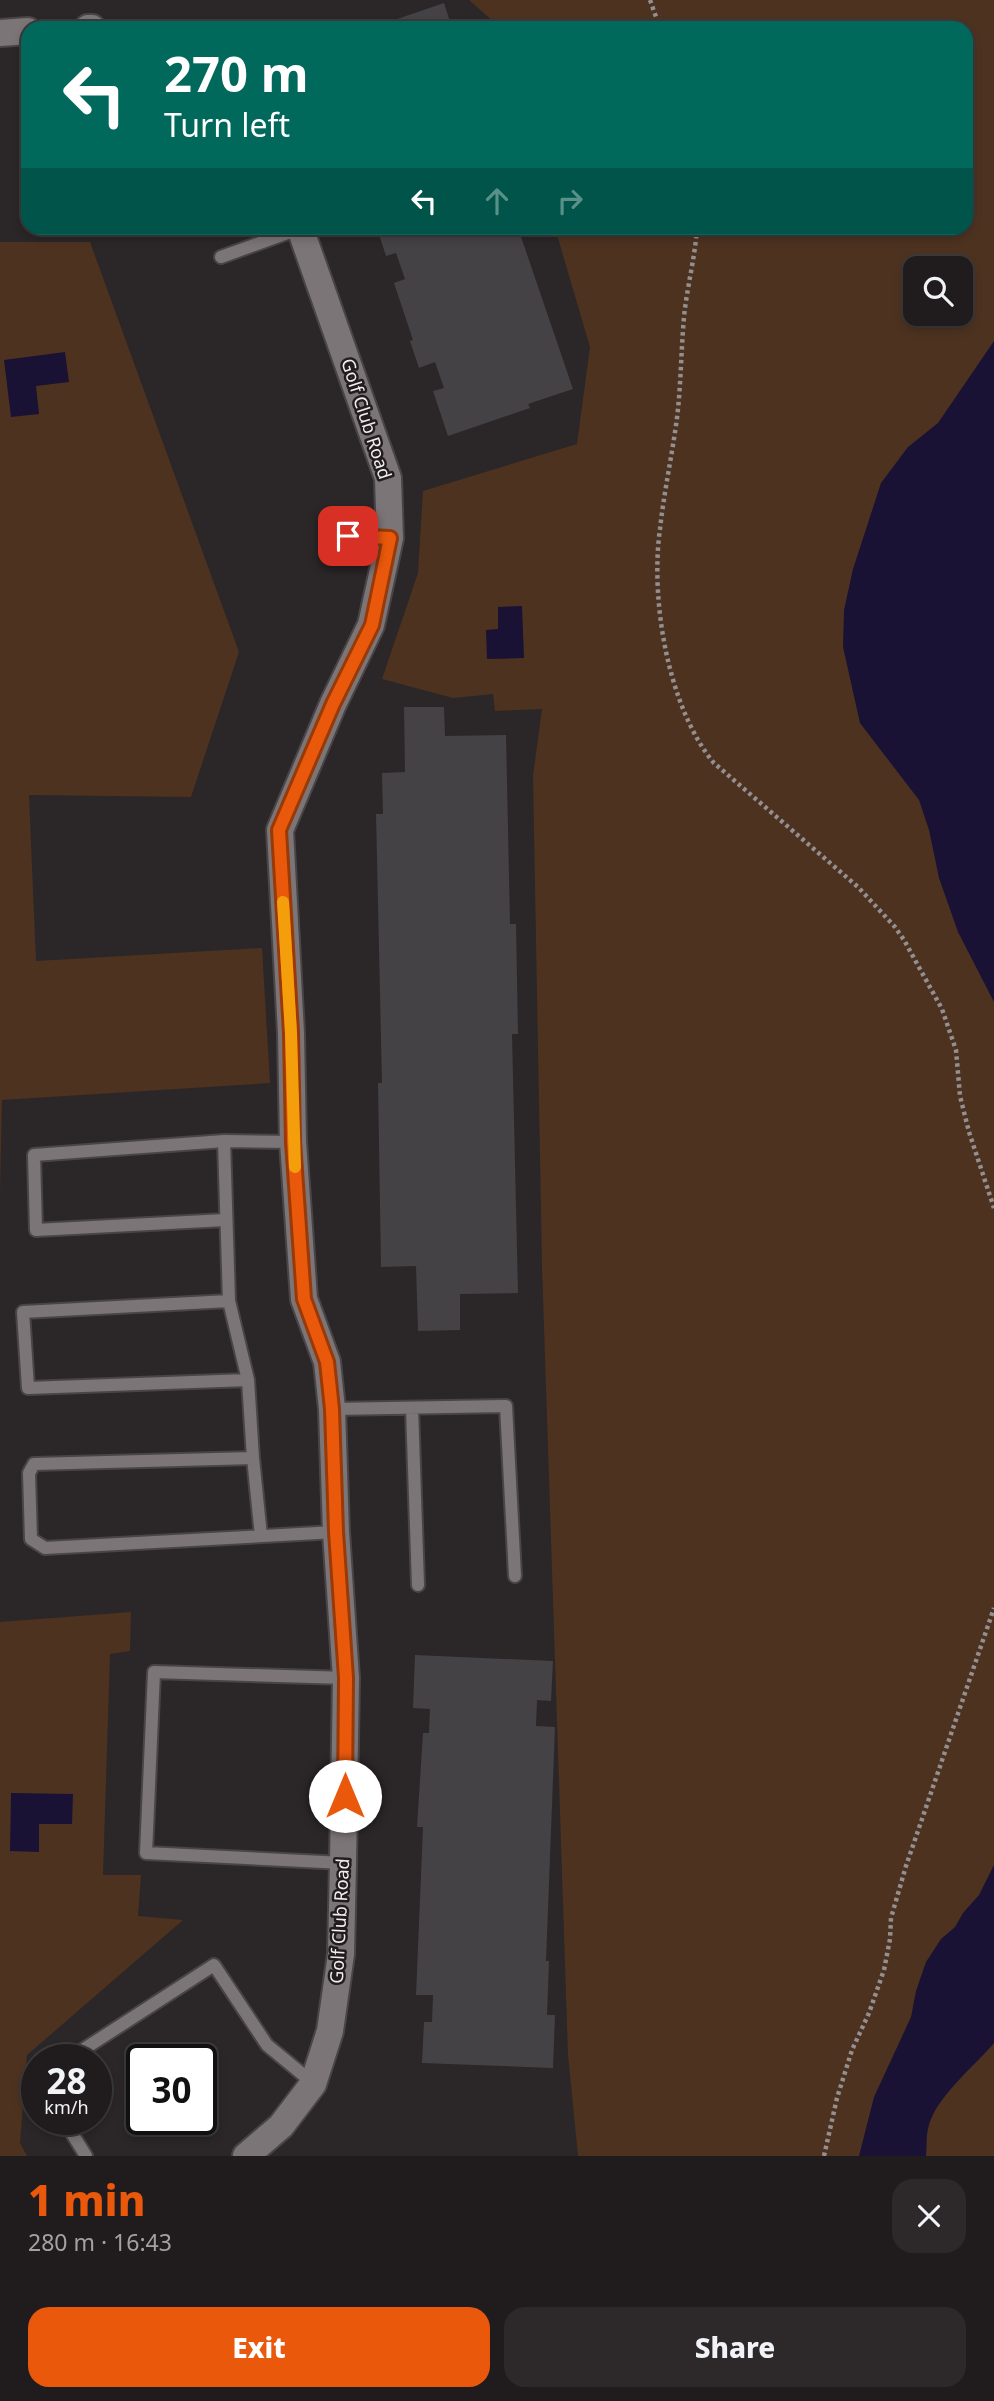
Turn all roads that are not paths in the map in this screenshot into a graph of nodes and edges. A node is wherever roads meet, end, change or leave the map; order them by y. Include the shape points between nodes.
1 (21, 32) edge
2 (0, 33) edge
3 (281, 235) edge
4 (302, 235) edge
5 (221, 257) dead end
6 (326, 535) dead end
7 (390, 538) junction
8 (224, 1141) junction
9 (293, 1142) junction
10 (225, 1220) junction
11 (229, 1301) junction
12 (248, 1380) junction
13 (412, 1408) junction
14 (332, 1409) junction
15 (253, 1458) junction
16 (336, 1532) junction
17 (261, 1536) junction
18 (515, 1576) dead end
19 (418, 1585) dead end
20 (346, 1678) junction
21 (344, 1863) junction
22 (92, 2044) edge
23 (313, 2084) junction
24 (73, 2135) edge
25 (86, 2156) edge
26 (246, 2156) edge

1 - 2 street
3 - 5 lane
4 - 7 street, Golf Club Road via 388,478
6 - 7 lane
7 - 9 street, Golf Club Road via 372,625 279,830
8 - 9 lane
8 - 10 lane
8 - 10 lane via 34,1155 36,1230
9 - 14 street, Golf Club Road via 304,1299 327,1362
10 - 11 lane
11 - 12 lane
11 - 12 lane via 23,1312 28,1388
12 - 15 lane
13 - 14 lane
13 - 18 lane via 506,1406
13 - 19 lane
14 - 16 street, Golf Club Road
15 - 17 lane
15 - 17 lane via 34,1464 29,1473 31,1539 45,1548
16 - 17 lane
16 - 20 street, Golf Club Road
20 - 21 street, Golf Club Road
20 - 21 lane via 154,1672 146,1853
21 - 23 street, Golf Club Road via 341,1954 330,2031
22 - 23 lane via 214,1965 267,2045
23 - 26 street, Golf Club Road via 281,2126
24 - 25 lane

